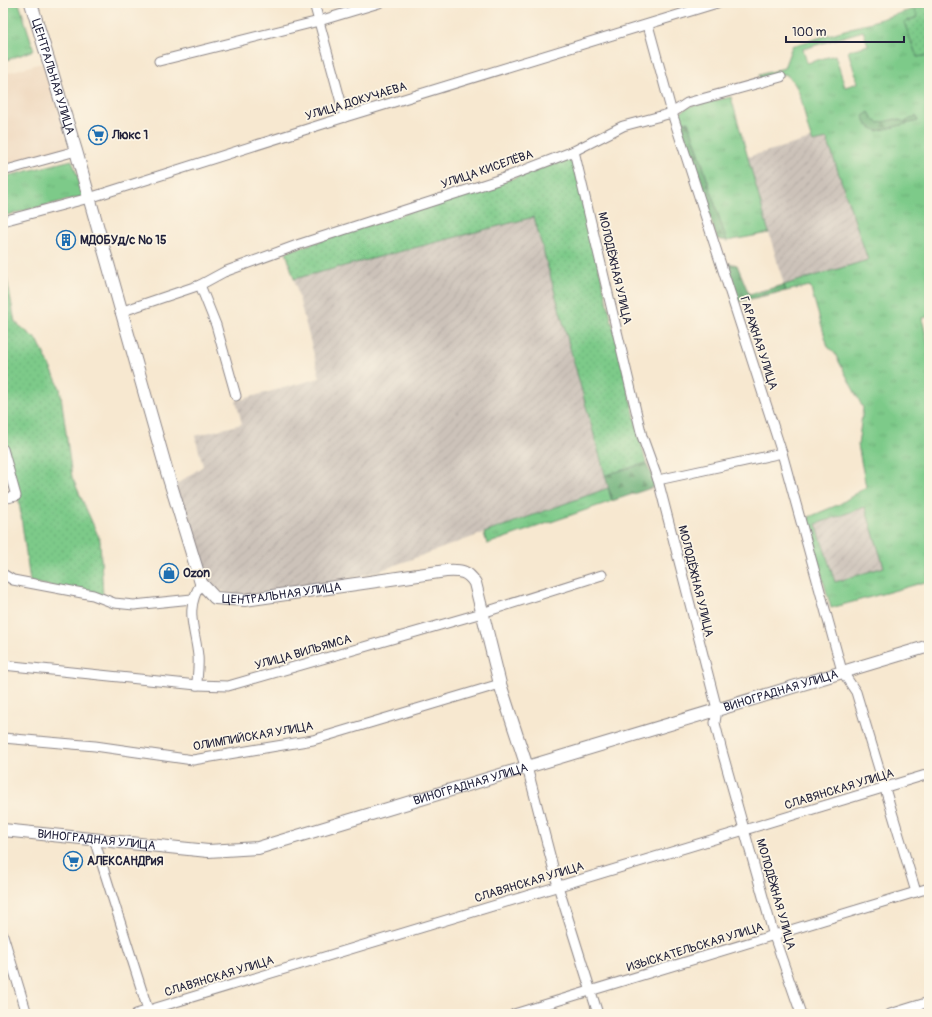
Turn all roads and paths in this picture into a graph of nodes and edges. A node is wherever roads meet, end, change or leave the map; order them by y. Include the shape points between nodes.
1 (31, 3) edge
2 (314, 3) edge
3 (379, 3) edge
4 (717, 3) edge
5 (319, 21) junction
6 (648, 24) junction
7 (160, 61) dead end
8 (781, 77) dead end
9 (672, 113) junction
10 (344, 117) junction
11 (76, 151) junction
12 (574, 151) junction
13 (3, 171) edge
14 (89, 198) junction
15 (3, 221) edge
16 (200, 285) junction
17 (120, 312) junction
18 (236, 396) dead end
19 (3, 449) edge
20 (782, 453) junction
21 (658, 480) junction
22 (3, 499) edge
23 (3, 574) edge
24 (602, 575) dead end
25 (201, 583) junction
26 (192, 599) junction
27 (482, 613) junction
28 (929, 646) edge
29 (3, 665) edge
30 (842, 671) junction
31 (500, 684) junction
32 (197, 685) junction
33 (716, 709) junction
34 (3, 738) edge
35 (527, 767) junction
36 (929, 774) edge
37 (884, 788) junction
38 (3, 830) edge
39 (745, 830) junction
40 (94, 839) junction
41 (558, 886) junction
42 (929, 888) edge
43 (916, 892) junction
44 (3, 935) edge
45 (774, 936) junction
46 (590, 991) junction
47 (929, 1002) edge
48 (148, 1010) junction
49 (27, 1014) edge
50 (136, 1014) edge
51 (514, 1014) edge
52 (598, 1014) edge
53 (801, 1014) edge
54 (890, 1014) edge

1 - 11 street, ЦЕНТРАЛЬНАЯ УЛИЦА
2 - 5 street
3 - 5 street
4 - 6 street, УЛИЦА ДОКУЧАЕВА
5 - 7 street
5 - 10 street
6 - 9 street, ГАРАЖНАЯ УЛИЦА
6 - 10 street, УЛИЦА ДОКУЧАЕВА
8 - 9 street, УЛИЦА КИСЕЛЁВА via 687,103
9 - 12 street, УЛИЦА КИСЕЛЁВА via 623,126
9 - 20 street, ГАРАЖНАЯ УЛИЦА
10 - 14 street, УЛИЦА ДОКУЧАЕВА
11 - 13 street, ЦЕНТРАЛЬНАЯ УЛИЦА
11 - 14 street, ЦЕНТРАЛЬНАЯ УЛИЦА
12 - 16 street, УЛИЦА КИСЕЛЁВА via 504,178 294,246 224,272
12 - 21 street, МОЛОДЁЖНАЯ УЛИЦА via 642,436
14 - 15 street, УЛИЦА ДОКУЧАЕВА
14 - 17 street, ЦЕНТРАЛЬНАЯ УЛИЦА
16 - 17 street, УЛИЦА КИСЕЛЁВА
16 - 18 street via 216,325
17 - 25 street, ЦЕНТРАЛЬНАЯ УЛИЦА
19 - 22 street via 16,496
20 - 21 street
20 - 30 street, ГАРАЖНАЯ УЛИЦА
21 - 33 street, МОЛОДЁЖНАЯ УЛИЦА
23 - 26 street via 13,580 93,595 114,603 134,605
24 - 27 street, УЛИЦА ВИЛЬЯМСА
25 - 26 street
25 - 27 street, ЦЕНТРАЛЬНАЯ УЛИЦА via 215,598 245,600 456,570 465,572 475,583
26 - 32 street via 191,627 198,658
27 - 31 street, ЦЕНТРАЛЬНАЯ УЛИЦА
27 - 32 street, УЛИЦА ВИЛЬЯМСА via 228,686
28 - 30 street, ВИНОГРАДНАЯ УЛИЦА
29 - 32 street, УЛИЦА ВИЛЬЯМСА
30 - 33 street, ВИНОГРАДНАЯ УЛИЦА
30 - 37 street, ГАРАЖНАЯ УЛИЦА via 856,692
31 - 34 street, ОЛИМПИЙСКАЯ УЛИЦА via 313,740 193,760 95,746
31 - 35 street, ЦЕНТРАЛЬНАЯ УЛИЦА
33 - 35 street, ВИНОГРАДНАЯ УЛИЦА
33 - 39 street, МОЛОДЁЖНАЯ УЛИЦА via 715,723
35 - 40 street, ВИНОГРАДНАЯ УЛИЦА via 258,848 208,850
35 - 41 street
36 - 37 street, СЛАВЯНСКАЯ УЛИЦА
37 - 39 street, СЛАВЯНСКАЯ УЛИЦА
37 - 43 street, ГАРАЖНАЯ УЛИЦА
38 - 40 street, ВИНОГРАДНАЯ УЛИЦА
39 - 41 street, СЛАВЯНСКАЯ УЛИЦА
39 - 45 street, МОЛОДЁЖНАЯ УЛИЦА
40 - 48 street
41 - 46 street
41 - 48 street, СЛАВЯНСКАЯ УЛИЦА
42 - 43 street, ИЗЫСКАТЕЛЬСКАЯ УЛИЦА
43 - 45 street, ИЗЫСКАТЕЛЬСКАЯ УЛИЦА
44 - 49 street
45 - 46 street, ИЗЫСКАТЕЛЬСКАЯ УЛИЦА
45 - 53 street, МОЛОДЁЖНАЯ УЛИЦА
46 - 51 street, ИЗЫСКАТЕЛЬСКАЯ УЛИЦА
46 - 52 street
47 - 54 street
48 - 50 street, СЛАВЯНСКАЯ УЛИЦА

